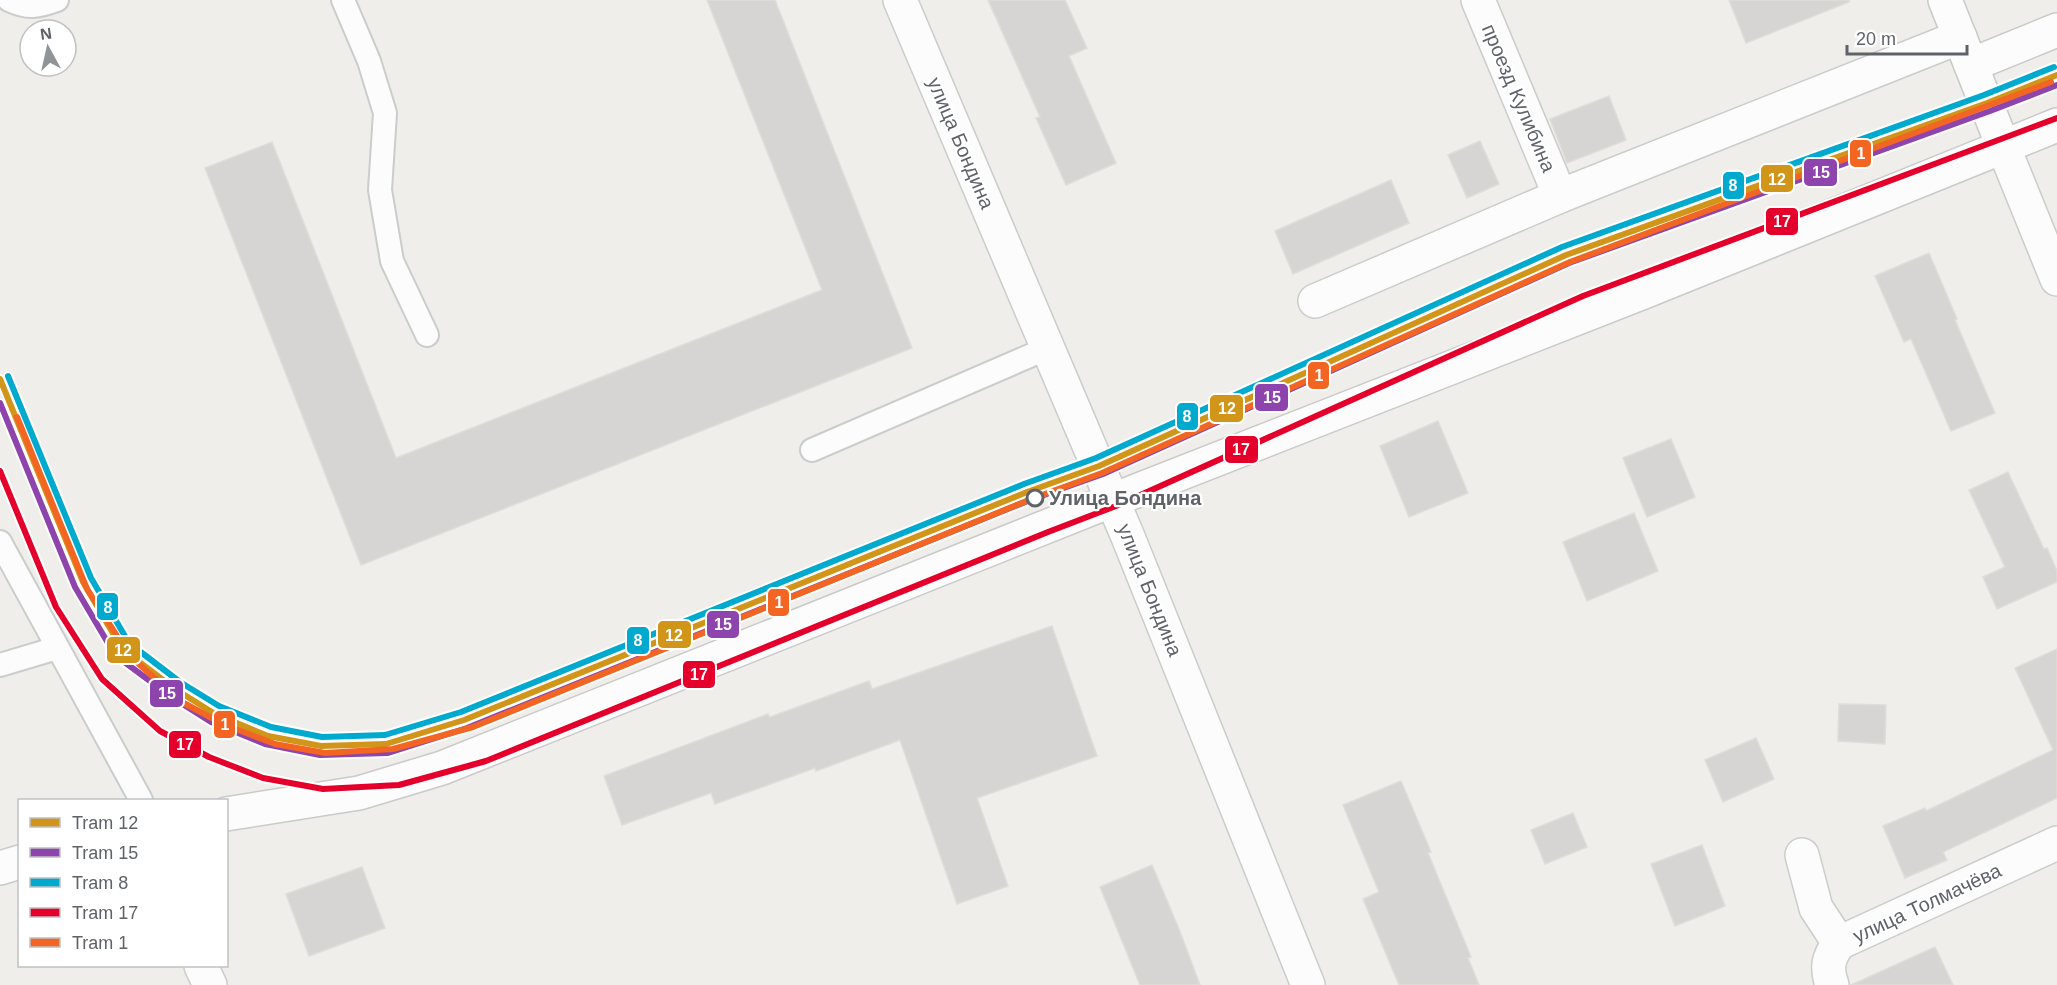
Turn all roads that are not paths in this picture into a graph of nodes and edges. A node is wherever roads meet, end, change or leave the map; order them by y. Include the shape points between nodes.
1 (9, 0) edge
2 (57, 0) edge
3 (343, 0) edge
4 (900, 0) edge
5 (1478, 0) edge
6 (1945, 0) edge
7 (2057, 30) edge
8 (1966, 51) junction
9 (2057, 126) edge
10 (2003, 146) junction
11 (1560, 196) junction
12 (2057, 279) edge
13 (1315, 301) dead end
14 (427, 335) dead end
15 (1048, 348) junction
16 (812, 450) dead end
17 (1113, 500) junction
18 (0, 542) edge
19 (57, 648) junction
20 (0, 665) edge
21 (140, 799) edge
22 (228, 814) edge
23 (2057, 843) edge
24 (1802, 855) dead end
25 (18, 862) edge
26 (0, 867) edge
27 (1839, 944) junction
28 (201, 967) edge
29 (210, 985) edge
30 (1308, 985) edge
31 (1832, 985) edge

1 - 2 lane via 23,7
3 - 14 lane via 369,61 385,113 380,190 392,261
4 - 15 street, улица Бондина
5 - 11 street, проезд Кулибина
6 - 8 street
7 - 8 street
8 - 10 street
8 - 11 street
9 - 10 street
10 - 12 street
10 - 17 street
11 - 13 street
15 - 16 lane
15 - 17 street, улица Бондина
17 - 22 street via 442,768 359,793
17 - 30 street, улица Бондина
18 - 19 lane
19 - 20 lane
19 - 21 lane
23 - 27 street, улица Толмачёва
24 - 27 street via 1816,908
25 - 26 street
27 - 31 street, улица Толмачёва via 1830,956 1828,973
28 - 29 street

